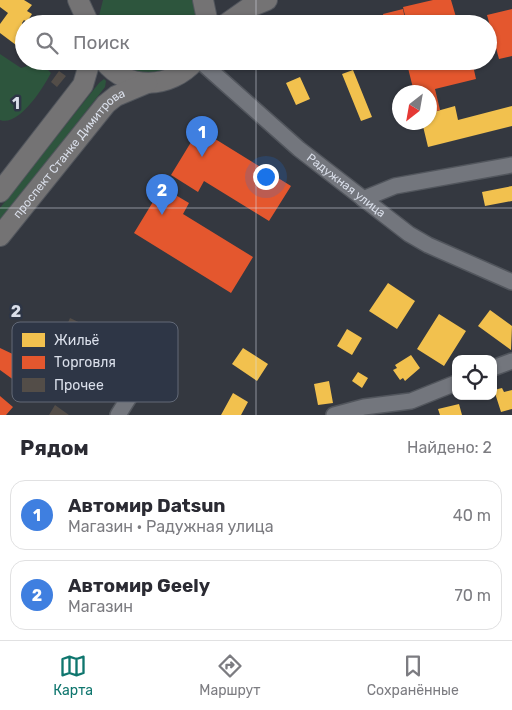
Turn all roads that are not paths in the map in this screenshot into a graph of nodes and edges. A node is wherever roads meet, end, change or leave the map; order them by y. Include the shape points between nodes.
1 (78, 0) edge
2 (95, 0) edge
3 (203, 0) edge
4 (267, 0) edge
5 (86, 15) edge
6 (92, 15) edge
7 (206, 15) edge
8 (239, 15) edge
9 (87, 70) edge
10 (116, 70) edge
11 (187, 70) edge
12 (210, 70) edge
13 (147, 83) junction
14 (512, 165) edge
15 (0, 192) edge
16 (363, 199) junction
17 (0, 236) edge
18 (512, 282) edge
19 (512, 361) edge
20 (497, 367) edge
21 (452, 385) edge
22 (126, 402) edge
23 (413, 408) edge
24 (118, 415) edge
25 (334, 415) edge

1 - 5 main road
2 - 6 main road
3 - 7 main road
4 - 8 main road
9 - 15 main road via 83,85
10 - 13 main road via 126,78
11 - 13 main road via 171,79
12 - 16 street, Радужная улица via 299,149
13 - 17 main road, проспект Станке Димитрова via 116,96 106,104
14 - 16 street via 395,186
16 - 18 street, Радужная улица via 428,245
19 - 20 street
21 - 23 street
22 - 24 street
23 - 25 street via 364,407

